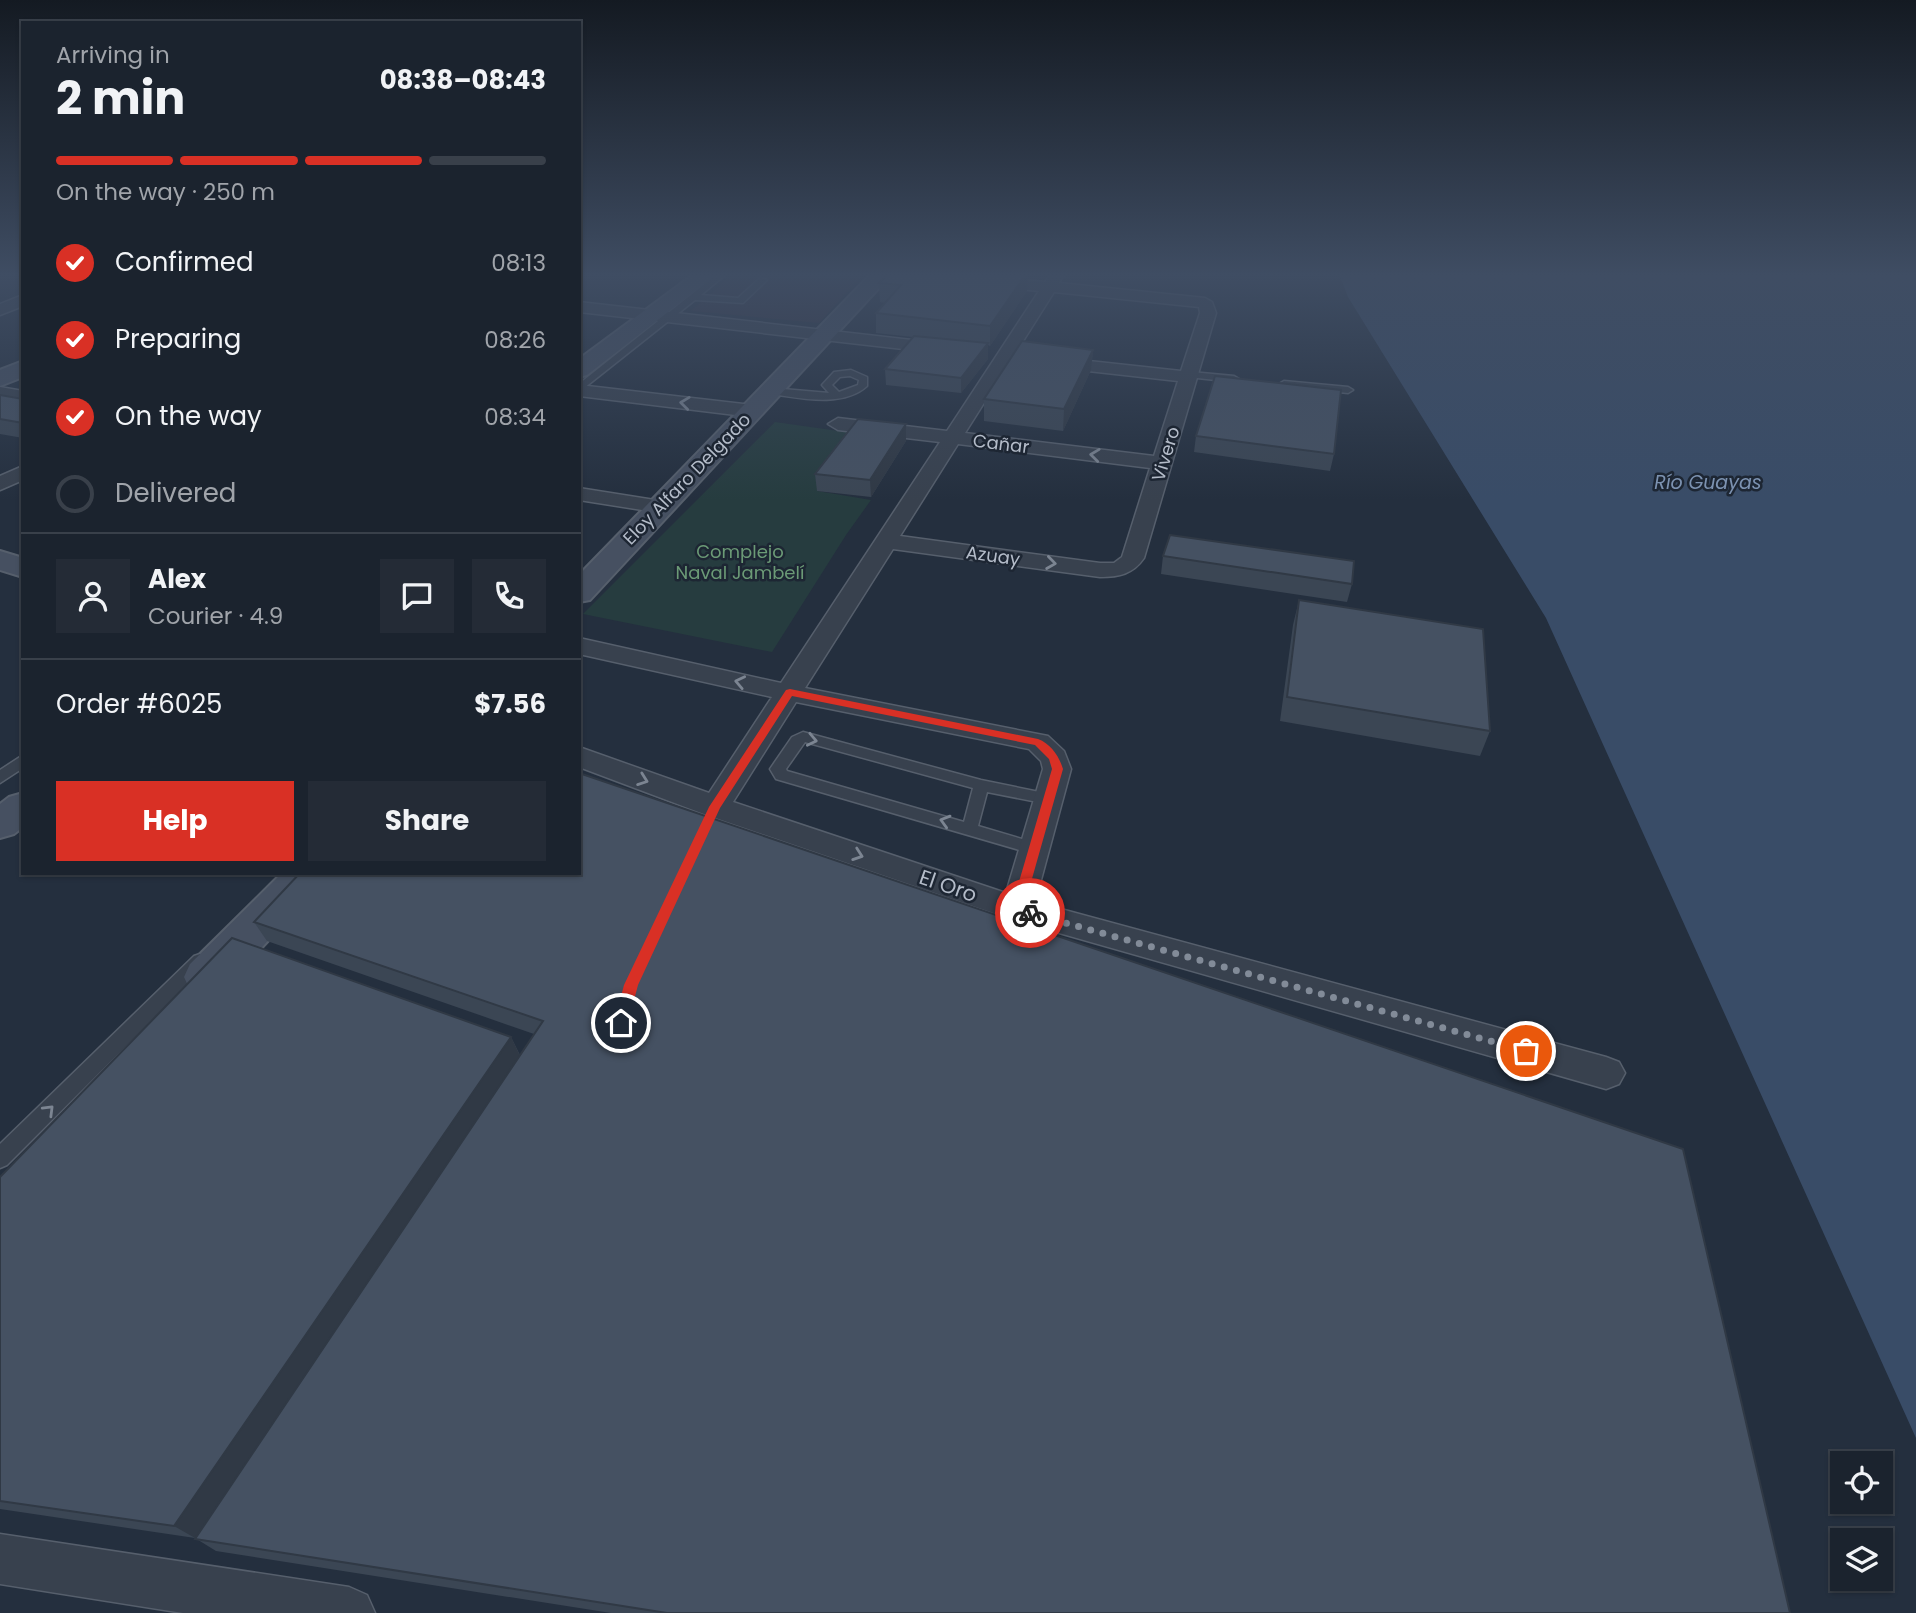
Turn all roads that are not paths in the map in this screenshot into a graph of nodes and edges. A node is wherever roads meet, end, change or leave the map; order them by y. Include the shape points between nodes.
1 (610, 349) edge
2 (624, 349) edge
3 (805, 349) edge
4 (807, 349) edge
5 (950, 349) edge
6 (1008, 349) edge
7 (1198, 349) edge
8 (1004, 356) junction
9 (21, 369) edge
10 (581, 369) edge
11 (1190, 376) junction
12 (0, 379) edge
13 (1252, 381) edge
14 (1279, 384) edge
15 (581, 388) edge
16 (581, 390) edge
17 (1348, 390) dead end
18 (771, 391) junction
19 (0, 393) edge
20 (837, 395) dead end
21 (21, 397) edge
22 (747, 410) junction
23 (838, 424) dead end
24 (952, 438) junction
25 (1163, 463) junction
26 (21, 473) edge
27 (0, 484) edge
28 (581, 494) edge
29 (656, 506) junction
30 (886, 541) junction
31 (0, 560) edge
32 (21, 567) edge
33 (1100, 570) joint
34 (581, 577) edge
35 (581, 591) edge
36 (581, 646) edge
37 (790, 692) junction
38 (581, 758) edge
39 (21, 762) edge
40 (0, 778) edge
41 (981, 785) junction
42 (1048, 799) junction
43 (21, 808) edge
44 (712, 813) junction
45 (0, 824) edge
46 (971, 828) junction
47 (1033, 848) junction
48 (286, 875) edge
49 (305, 875) edge
50 (1017, 909) junction
51 (1606, 1073) dead end
52 (0, 1158) edge
53 (0, 1190) edge
54 (0, 1559) edge
55 (349, 1613) edge

1 - 10 main road
2 - 15 lane
3 - 22 lane, Eloy Alfaro Delgado
4 - 18 main road, Eloy Alfaro Delgado
5 - 8 street
6 - 8 street
7 - 11 street, Vivero
8 - 11 street
8 - 24 street
9 - 12 main road
11 - 13 lane
11 - 25 street, Vivero
14 - 17 lane
22 -> 16 street
18 - 20 lane
18 - 22 main road, Eloy Alfaro Delgado
19 - 21 street
22 - 29 main road, Eloy Alfaro Delgado
23 - 24 street, Cañar
25 -> 24 street, Cañar
24 - 30 street
25 - 33 street, Vivero via 1133,558 1118,570
26 - 27 street
28 - 29 street
29 - 34 lane, Eloy Alfaro Delgado
29 - 35 main road, Eloy Alfaro Delgado
30 -> 33 street, Azuay
30 - 37 street
31 - 32 main road
37 -> 36 street
37 - 42 street via 1038,742 1054,758 1057,769
37 - 44 street
38 -> 44 street, El Oro
39 - 40 lane
41 - 42 lane
41 - 46 lane
46 -> 41 lane via 781,775 778,769 803,737
42 - 47 street
43 - 45 main road
44 -> 50 street, El Oro
46 - 47 lane
47 - 50 street
52 -> 48 lane
49 - 53 main road
50 - 51 street, El Oro
54 - 55 street

